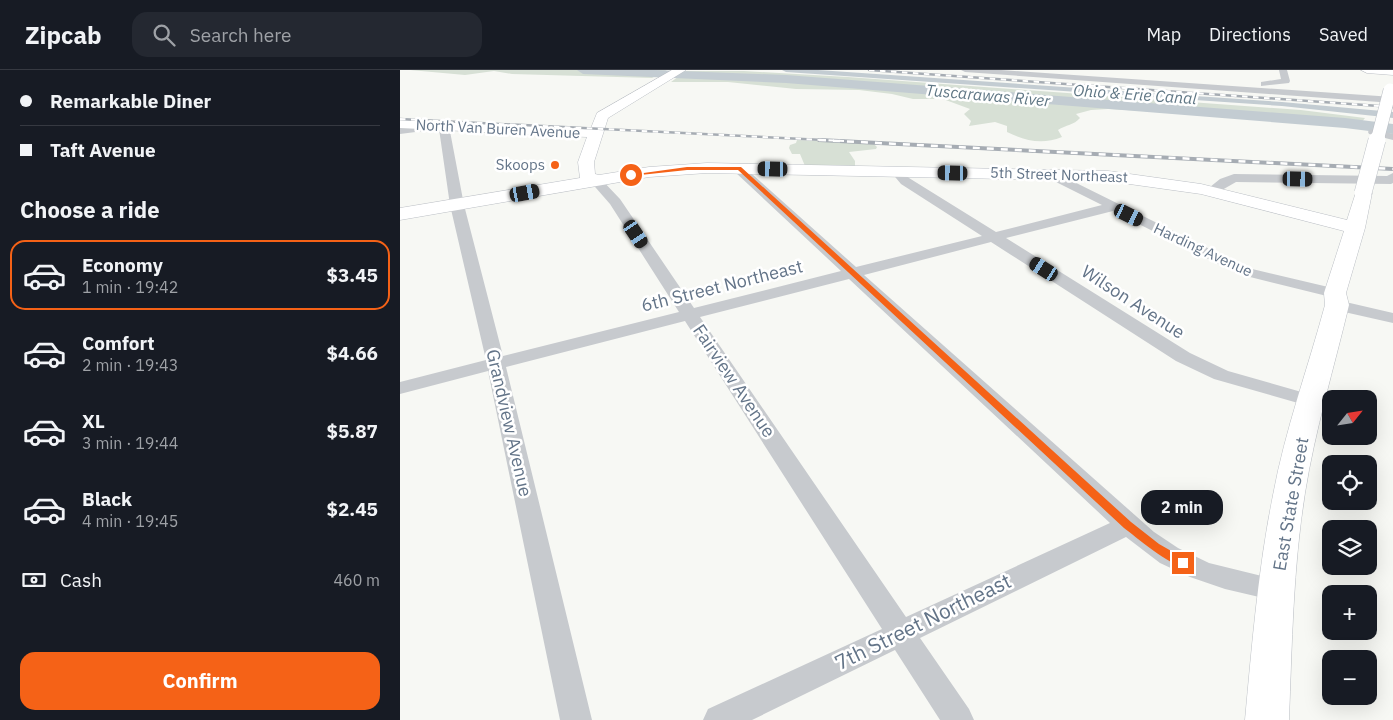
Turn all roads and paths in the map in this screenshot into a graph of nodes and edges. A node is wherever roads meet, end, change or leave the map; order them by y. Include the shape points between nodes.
1 (965, 70) edge
2 (1283, 70) edge
3 (1368, 70) edge
4 (1393, 72) edge
5 (674, 74) edge
6 (1205, 81) dead end
7 (1392, 91) edge
8 (400, 124) edge
9 (442, 126) junction
10 (400, 131) edge
11 (1373, 132) dead end
12 (595, 134) junction
13 (1393, 136) edge
14 (739, 168) junction
15 (897, 172) junction
16 (1050, 174) junction
17 (1393, 177) edge
18 (595, 180) junction
19 (1211, 191) junction
20 (1352, 201) junction
21 (457, 205) junction
22 (1274, 206) junction
23 (1112, 207) junction
24 (400, 214) edge
25 (1355, 228) junction
26 (993, 237) junction
27 (852, 273) junction
28 (1336, 299) junction
29 (690, 315) junction
30 (1393, 318) edge
31 (496, 364) junction
32 (400, 388) edge
33 (1312, 401) junction
34 (1128, 525) junction
35 (1276, 590) junction
36 (901, 633) junction
37 (576, 720) edge
38 (719, 720) edge
39 (958, 720) edge
40 (1267, 720) edge

1 - 7 street
2 - 6 street via 1287,80 1282,83
3 - 4 main road
5 - 12 main road, Fairview Avenue via 602,116
7 - 20 main road, East State Street, bridge
8 - 9 main road, North Van Buren Avenue
9 - 10 street
9 - 12 main road, North Van Buren Avenue
9 - 21 street, Grandview Avenue
11 - 13 street
12 - 18 main road, Fairview Avenue via 586,167 587,176
14 - 15 main road, 5th Street Northeast
14 - 18 main road, 5th Street Northeast via 666,170
14 - 27 street
15 - 16 main road, 5th Street Northeast
15 - 26 street, Wilson Avenue
16 - 19 main road, 5th Street Northeast via 1140,178
16 - 23 street, Harding Avenue
17 - 19 street via 1391,180 1234,178
18 - 21 main road, 5th Street Northeast
18 - 29 street, Fairview Avenue via 615,202
19 - 22 main road, 5th Street Northeast
20 - 22 main road via 1310,208
20 - 25 main road, East State Street
21 - 24 main road, 5th Street Northeast
21 - 31 street, Grandview Avenue
22 - 25 main road, 5th Street Northeast
23 - 26 street, 6th Street Northeast
23 - 28 street, Harding Avenue via 1243,271
25 - 28 main road, East State Street
26 - 27 street, 6th Street Northeast
26 - 33 street, Wilson Avenue via 1183,357 1221,375
27 - 29 street, 6th Street Northeast
27 - 34 street
28 - 30 street, Harding Avenue
28 - 33 main road, East State Street
29 - 31 street, 6th Street Northeast
29 - 36 street, Fairview Avenue
31 - 32 street, 6th Street Northeast
31 - 37 street, Grandview Avenue
33 - 35 main road, East State Street via 1289,495
34 - 35 street via 1156,547 1192,568
34 - 36 street, 7th Street Northeast
35 - 40 main road, East State Street
36 - 38 street, 7th Street Northeast
36 - 39 street, Fairview Avenue

